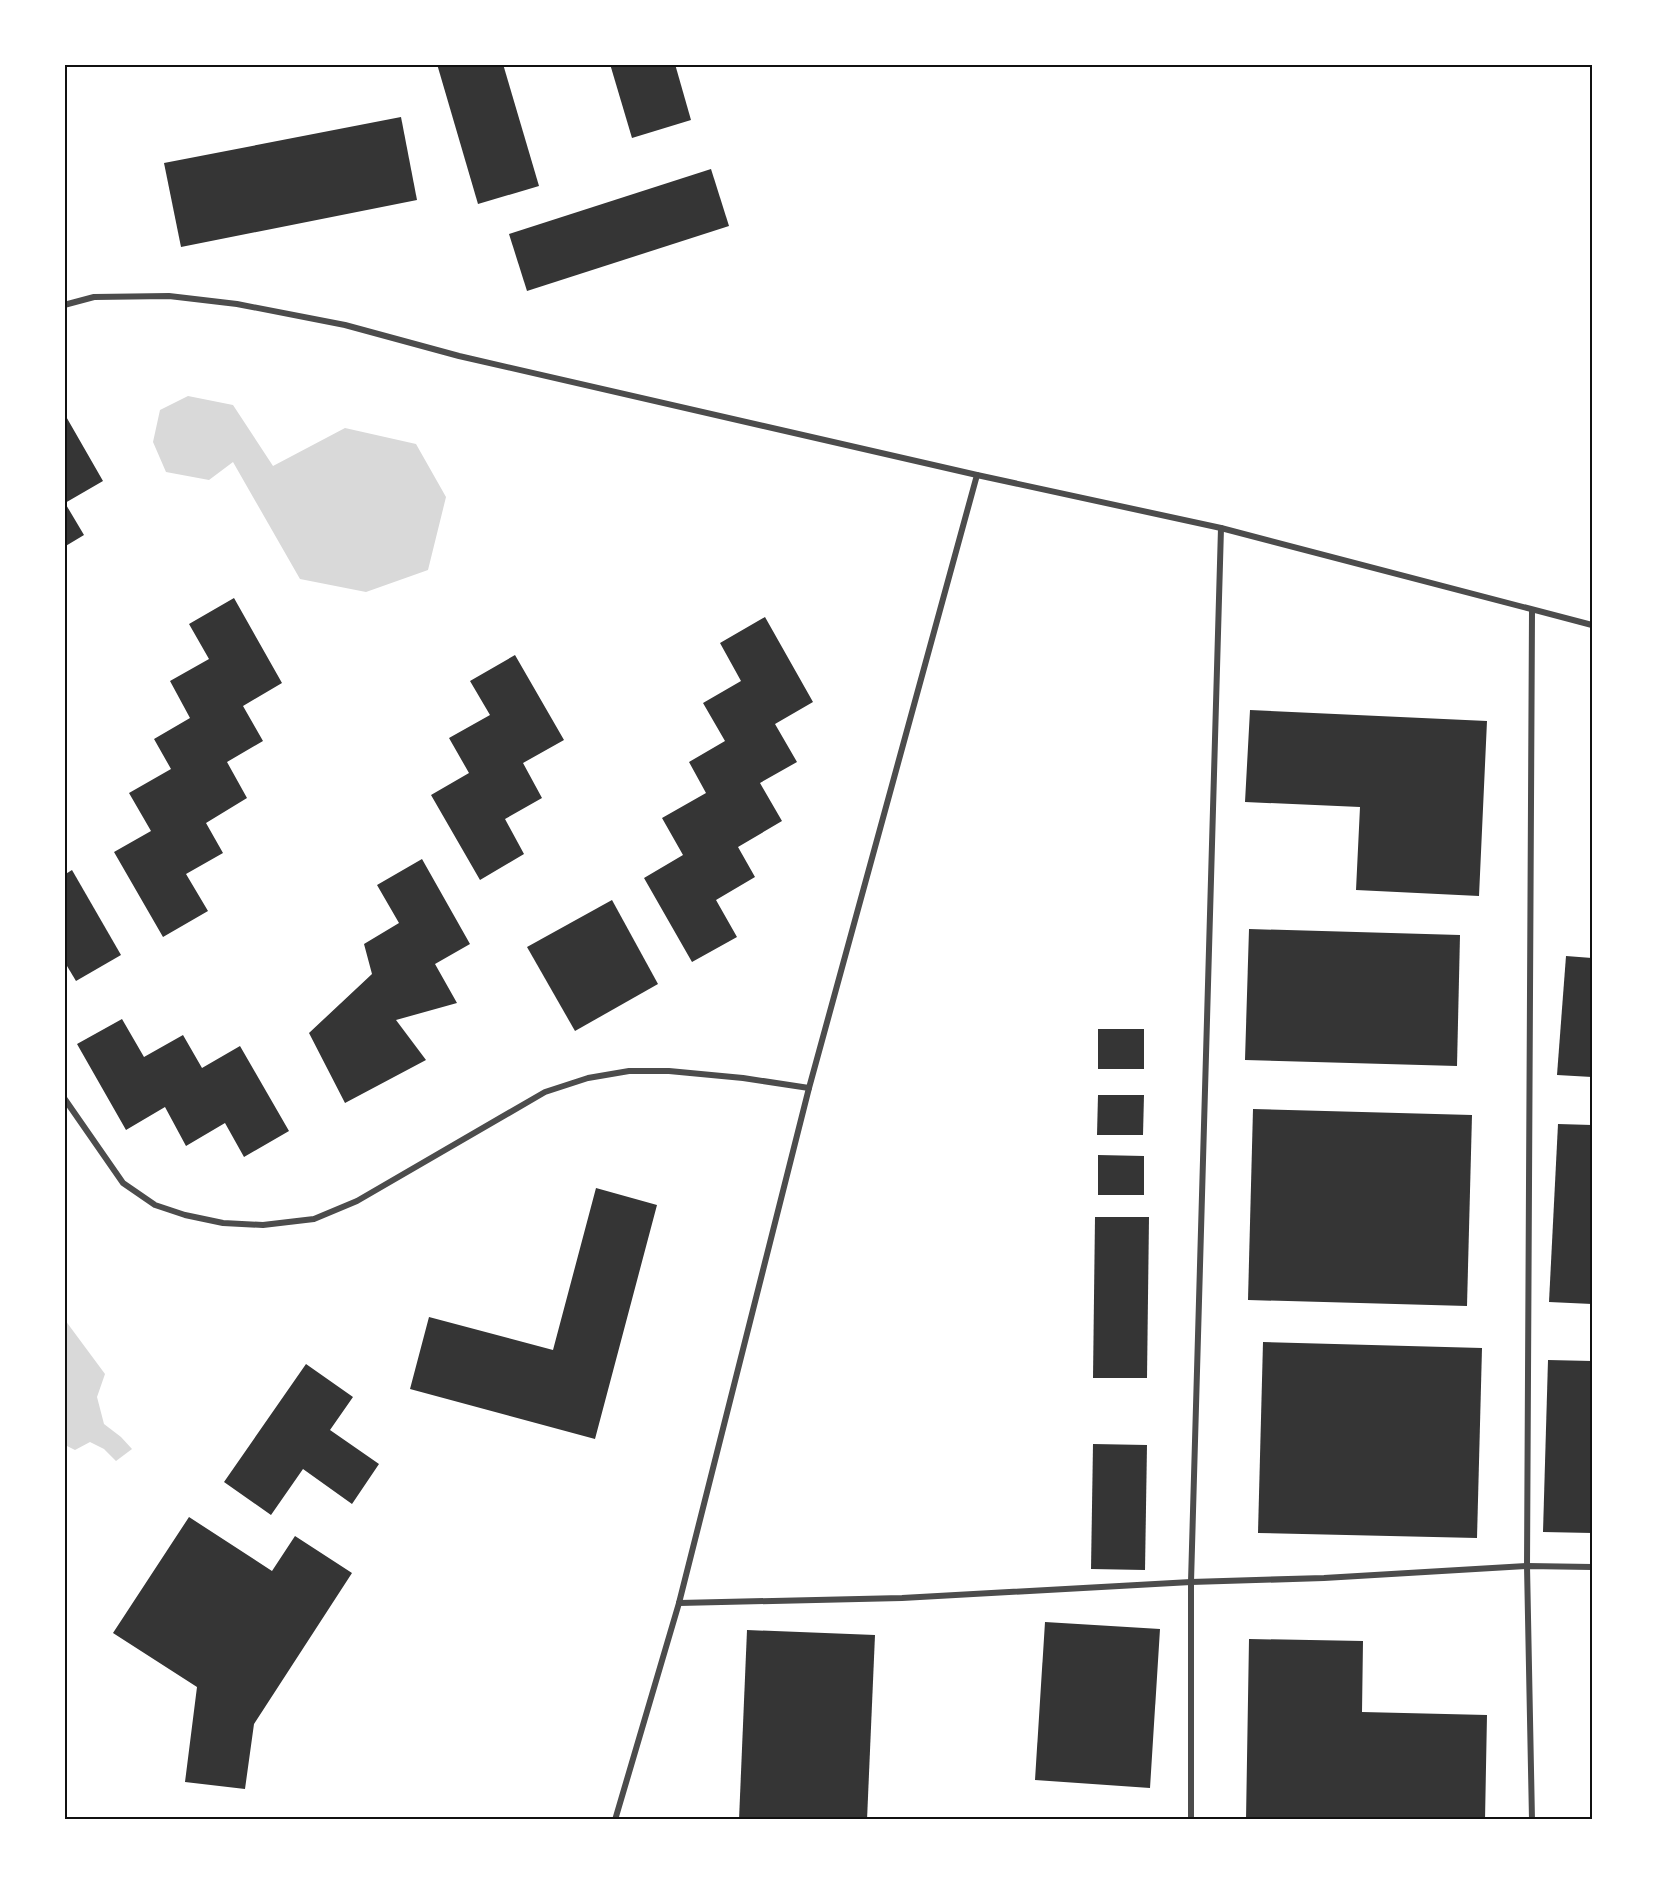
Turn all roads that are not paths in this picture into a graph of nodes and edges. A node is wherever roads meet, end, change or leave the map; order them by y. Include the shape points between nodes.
1 (64, 305) edge
2 (976, 475) junction
3 (1221, 528) junction
4 (1532, 610) junction
5 (1593, 626) edge
6 (809, 1088) junction
7 (64, 1098) edge
8 (1527, 1566) junction
9 (1593, 1567) edge
10 (1191, 1582) junction
11 (679, 1603) junction
12 (615, 1820) edge
13 (1191, 1820) edge
14 (1532, 1820) edge

1 - 2 street via 94,297 170,296 237,304 345,325 459,356
2 - 3 street
2 - 6 street
3 - 4 street
3 - 10 street
4 - 5 street
4 - 8 street
6 - 7 street via 669,1071 628,1071 588,1078 545,1092 357,1201 314,1219 263,1225 222,1223 154,1205 123,1183
6 - 11 street
8 - 9 street
8 - 10 street
8 - 14 street
10 - 11 street via 902,1598
10 - 13 street
11 - 12 street

